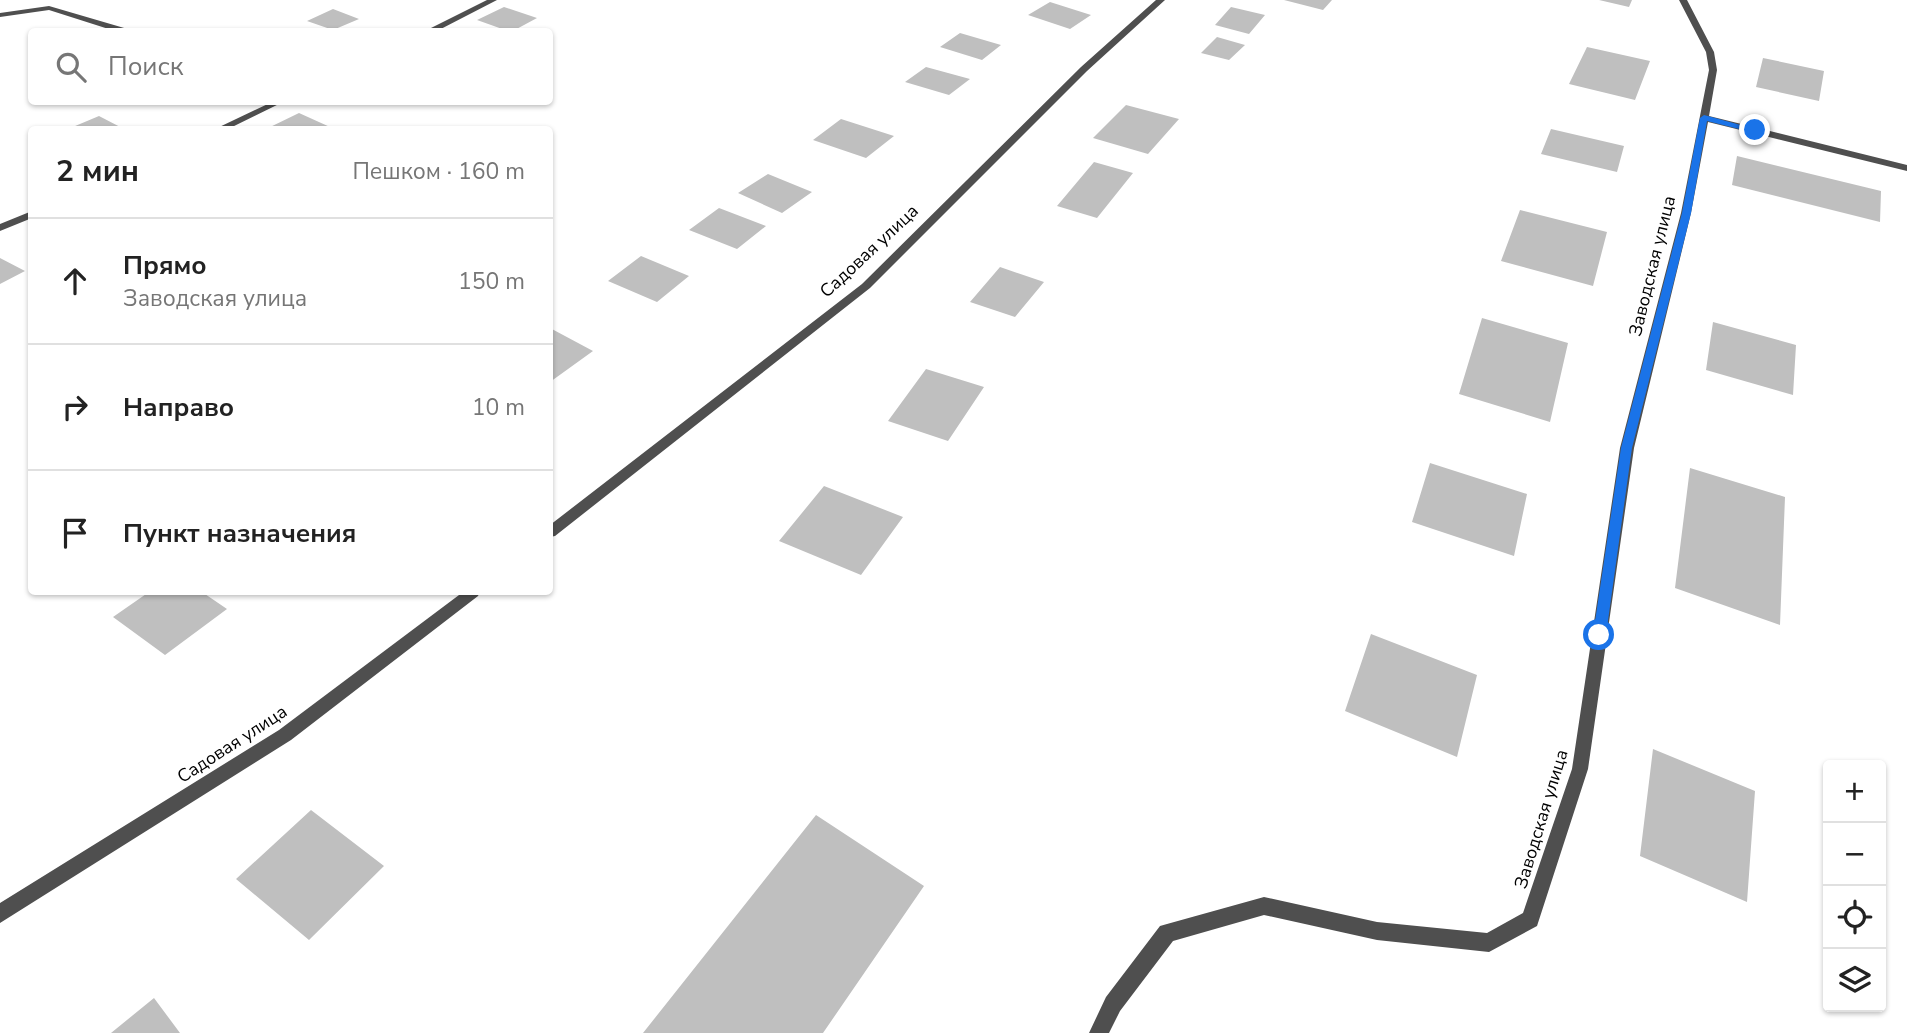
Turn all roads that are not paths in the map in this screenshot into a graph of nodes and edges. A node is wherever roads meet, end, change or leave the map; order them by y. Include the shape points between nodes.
1 (493, 0) edge
2 (1161, 0) edge
3 (1683, 0) edge
4 (0, 15) edge
5 (115, 28) edge
6 (435, 28) edge
7 (271, 105) edge
8 (1704, 118) junction
9 (225, 126) edge
10 (1907, 168) edge
11 (28, 216) edge
12 (0, 228) edge
13 (553, 530) edge
14 (469, 595) edge
15 (0, 914) edge
16 (1099, 1033) edge

1 - 6 street
2 - 13 street, Садовая улица via 1084,69 866,286
3 - 8 street, Заводская улица via 1710,52 1713,71
4 - 5 street via 49,8
7 - 9 street
8 - 10 street
8 - 16 street, Заводская улица via 1686,213 1627,448 1580,769 1530,919 1489,943 1377,931 1264,906 1167,933 1113,1004
11 - 12 street
14 - 15 street, Садовая улица via 285,734

